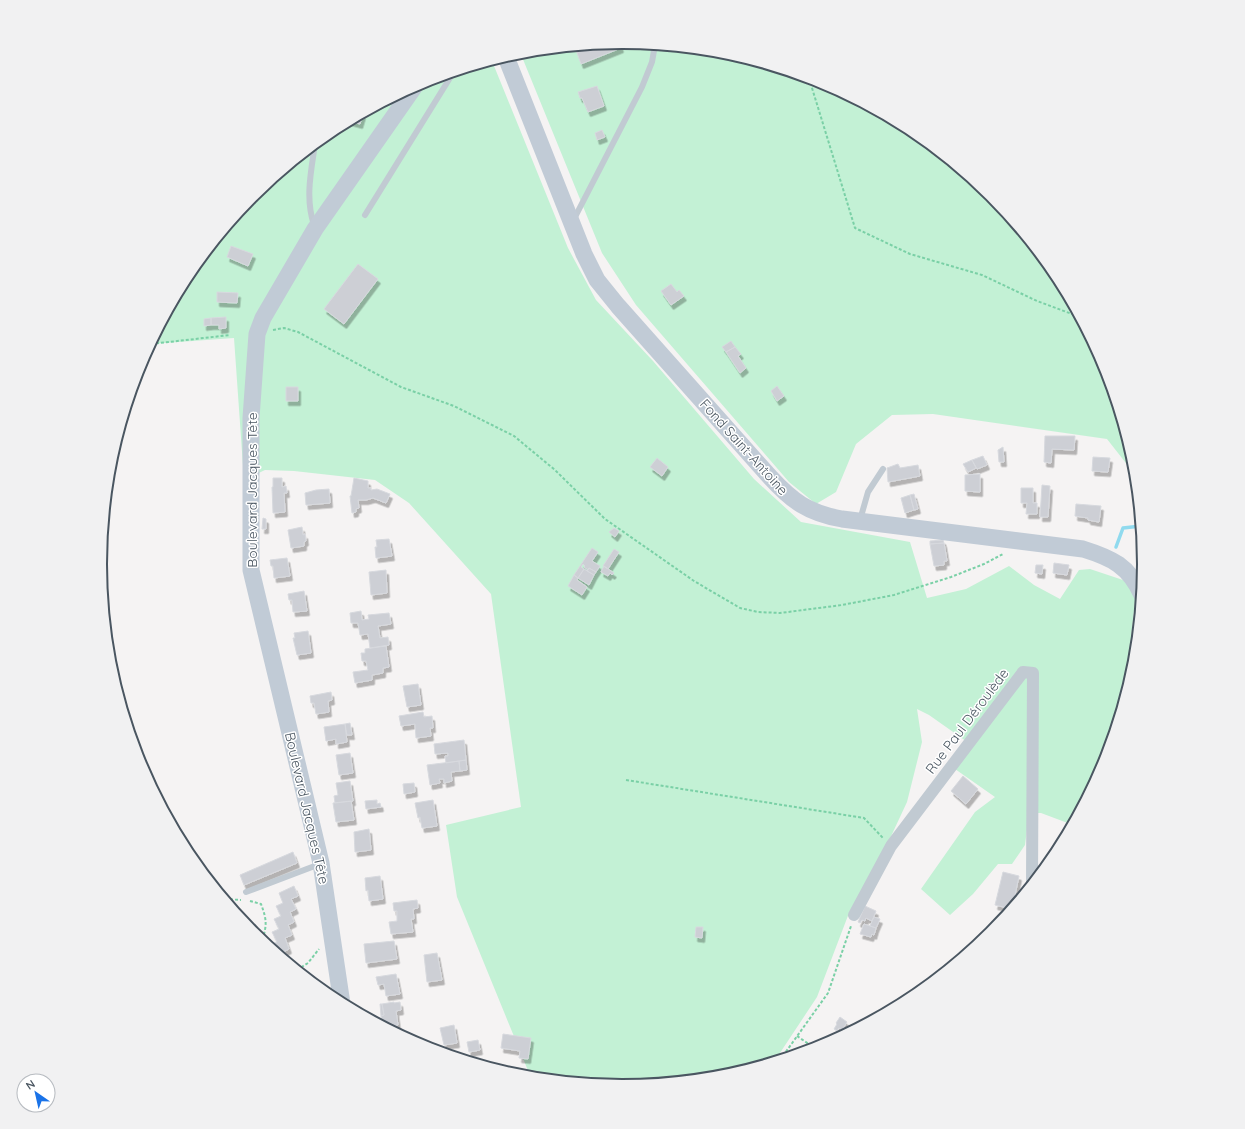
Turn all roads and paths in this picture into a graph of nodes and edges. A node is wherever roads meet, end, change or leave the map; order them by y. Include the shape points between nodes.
1 (654, 50) edge
2 (508, 62) edge
3 (449, 79) edge
4 (812, 85) edge
5 (408, 96) edge
6 (314, 152) edge
7 (365, 215) dead end
8 (572, 223) junction
9 (315, 229) junction
10 (1073, 314) edge
11 (257, 334) junction
12 (230, 335) dead end
13 (157, 343) edge
14 (883, 469) dead end
15 (860, 522) junction
16 (1019, 540) junction
17 (1137, 587) edge
18 (626, 780) dead end
19 (891, 846) junction
20 (321, 864) junction
21 (1032, 877) edge
22 (246, 892) dead end
23 (231, 899) edge
24 (243, 900) dead end
25 (249, 900) dead end
26 (854, 915) joint
27 (264, 934) edge
28 (321, 946) dead end
29 (302, 967) edge
30 (341, 996) edge
31 (797, 1036) junction
32 (810, 1045) edge
33 (784, 1054) edge

1 - 8 lane via 642,87
2 - 8 street, Fond Saint-Antoine
3 - 7 lane
4 - 10 path via 855,228 910,254 982,275 1037,301
5 - 9 street, Boulevard Jacques Tête
6 - 9 lane via 309,193 310,212
8 - 15 street, Fond Saint-Antoine via 597,280 788,496 823,515
9 - 11 street, Boulevard Jacques Tête via 263,318
11 - 16 path via 284,328 298,332 401,387 454,406 514,436 555,470 606,519 694,581 740,608 780,613 894,595 984,564 1004,553
11 - 20 street, Boulevard Jacques Tête via 251,418 251,570
12 - 13 path
14 - 15 lane via 868,492
15 - 16 street, Fond Saint-Antoine
16 - 17 street, Fond Saint-Antoine via 1083,549 1100,554 1124,568
18 - 19 path via 864,818
19 - 21 street, Rue Paul Déroulède via 1023,672 1033,673
19 - 26 street, Rue Paul Déroulède
20 - 22 lane
20 - 30 street, Boulevard Jacques Tête
23 - 24 path
25 - 27 path via 261,904 266,917
26 - 31 path via 828,993
28 - 29 path
31 - 32 path
31 - 33 path

